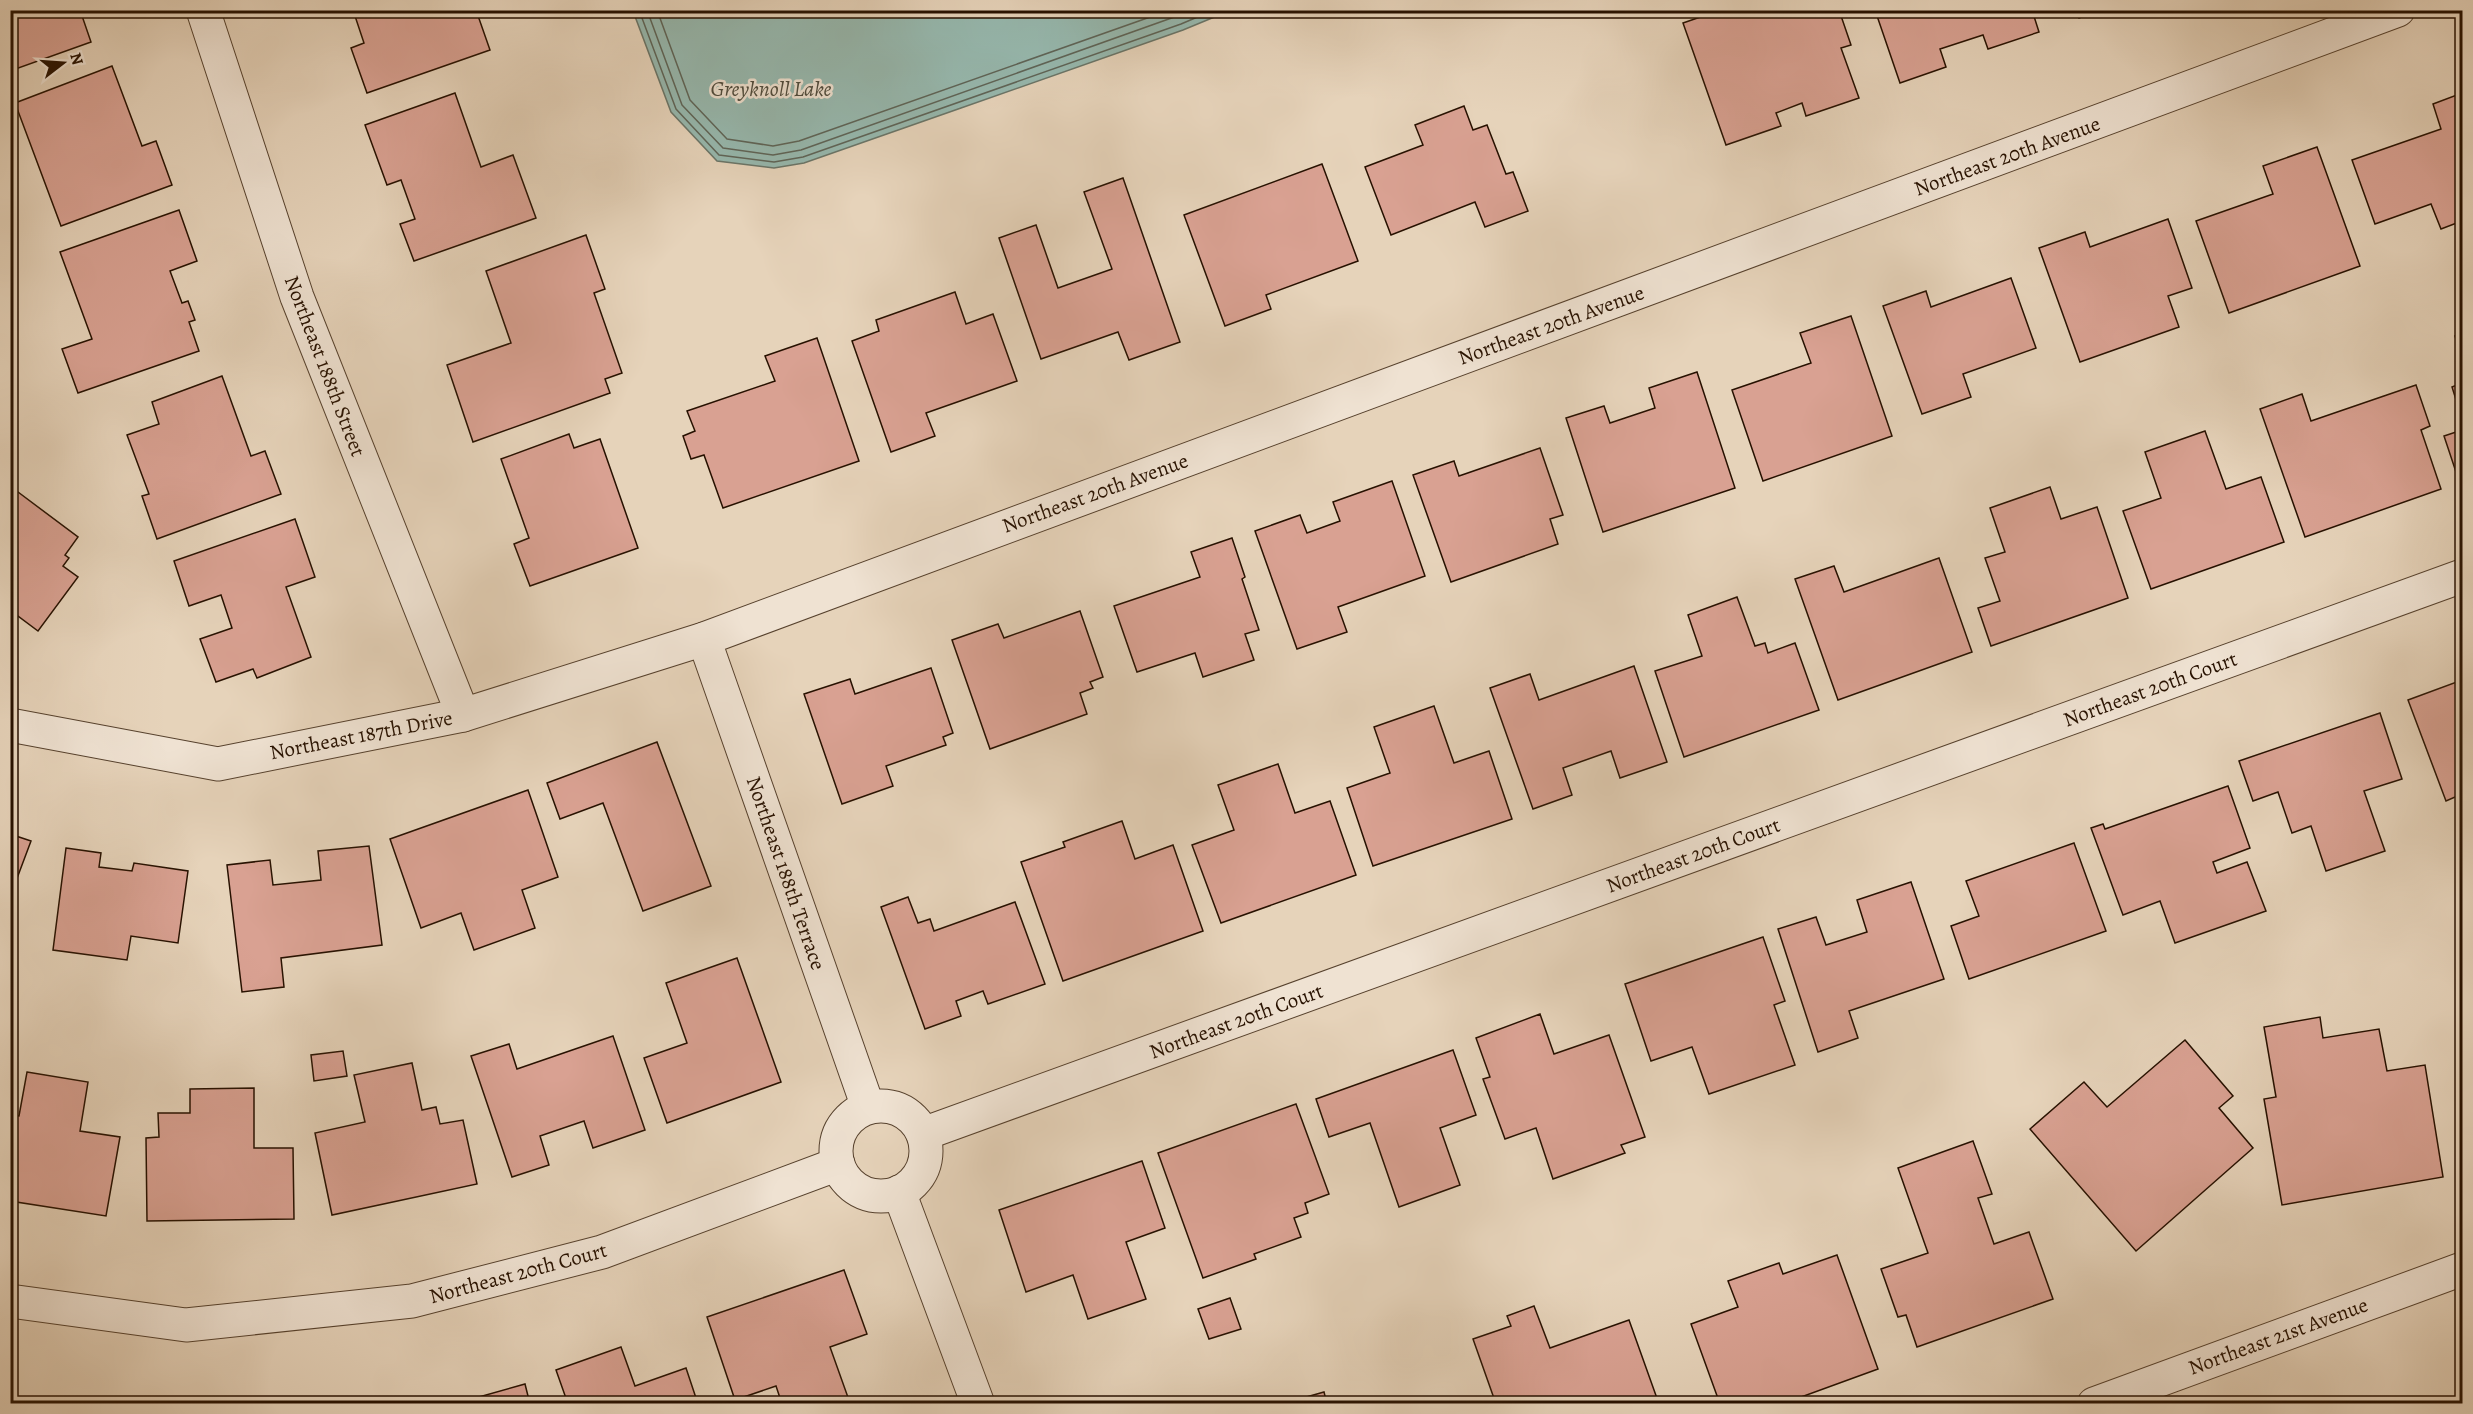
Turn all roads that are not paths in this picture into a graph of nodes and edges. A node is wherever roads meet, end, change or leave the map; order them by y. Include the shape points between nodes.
1 (203, 10) edge
2 (2398, 10) edge
3 (2463, 576) edge
4 (704, 639) junction
5 (463, 715) junction
6 (10, 724) edge
7 (868, 1107) junction
8 (923, 1134) junction
9 (838, 1164) junction
10 (899, 1192) junction
11 (2463, 1269) edge
12 (10, 1301) edge
13 (978, 1404) edge
14 (2094, 1404) edge

1 - 5 street, Northeast 188th Street via 297,297
2 - 4 street, Northeast 20th Avenue
3 - 8 street, Northeast 20th Court
4 - 5 street, Northeast 187th Drive
4 - 7 street, Northeast 188th Terrace
5 - 6 street, Northeast 187th Drive via 218,764
7 - 8 street via 894,1107 916,1122
7 - 9 street via 855,1113 842,1130 836,1150
8 - 10 street via 925,1161 911,1185
9 - 10 street via 856,1188 869,1194
9 - 12 street, Northeast 20th Court via 602,1252 412,1301 186,1325
10 - 13 street
11 - 14 street, Northeast 21st Avenue

